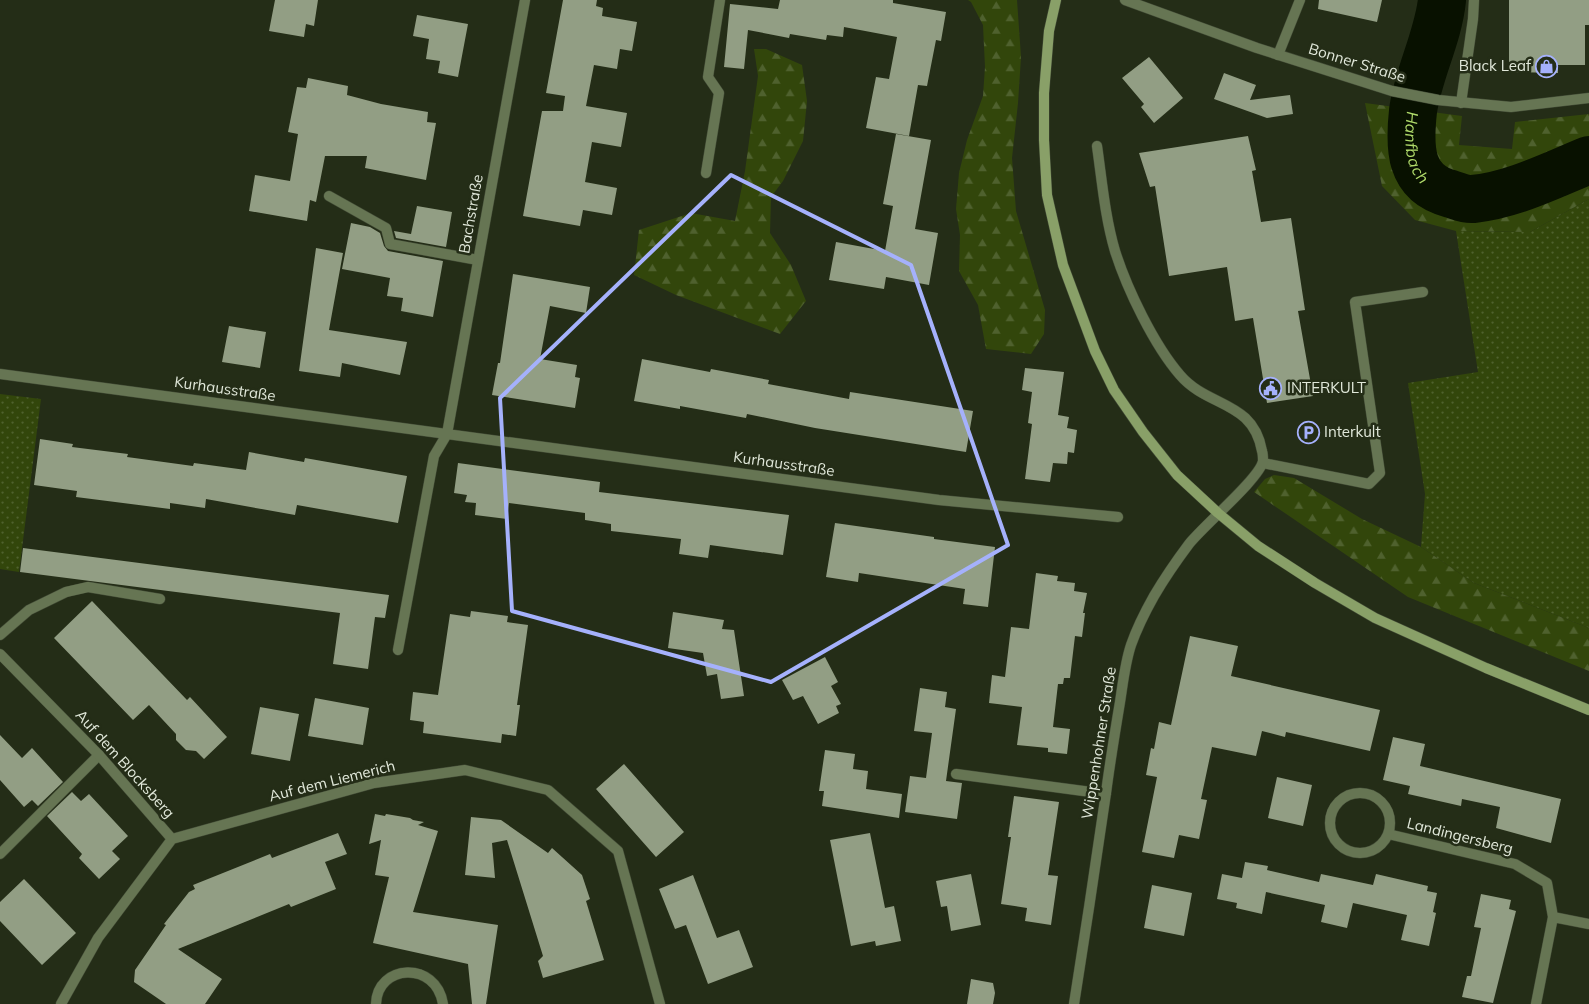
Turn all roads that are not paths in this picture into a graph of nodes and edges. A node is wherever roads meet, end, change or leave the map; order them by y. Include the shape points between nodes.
1 (525, 0) edge
2 (720, 0) edge
3 (1056, 0) edge
4 (1125, 0) edge
5 (1300, 0) edge
6 (1474, 0) edge
7 (1278, 55) junction
8 (1589, 98) edge
9 (1462, 103) junction
10 (1097, 146) dead end
11 (706, 173) dead end
12 (329, 196) dead end
13 (478, 260) junction
14 (1423, 292) dead end
15 (0, 374) edge
16 (446, 434) junction
17 (1263, 462) junction
18 (1218, 513) junction
19 (1118, 517) dead end
20 (160, 599) dead end
21 (0, 635) edge
22 (398, 650) dead end
23 (0, 654) edge
24 (1589, 710) edge
25 (99, 755) junction
26 (956, 774) dead end
27 (1106, 794) junction
28 (1388, 834) junction
29 (172, 839) junction
30 (0, 854) edge
31 (1553, 917) junction
32 (1589, 924) edge
33 (61, 1004) edge
34 (376, 1004) edge
35 (443, 1004) edge
36 (660, 1004) edge
37 (1074, 1004) edge
38 (1536, 1004) edge

1 - 13 street, Bachstraße
2 - 11 street via 708,77 719,93
3 - 18 main road via 1049,31 1044,140 1047,195 1063,266 1114,390 1177,475
4 - 7 street, Bonner Straße
5 - 7 street
6 - 9 street
7 - 9 street, Bonner Straße via 1392,91
8 - 9 street, Bonner Straße via 1512,106
10 - 17 street via 1116,251 1148,326 1181,377 1202,394 1247,418 1262,450
12 - 13 street via 386,228 390,244
13 - 16 street, Bachstraße
14 - 17 street via 1355,302 1380,473 1369,484
15 - 16 street, Kurhausstraße
16 - 19 street, Kurhausstraße via 939,500
16 - 22 street via 434,456
17 - 18 street, Wippenhohner Straße
18 - 24 main road via 1266,551 1375,618
18 - 27 street, Wippenhohner Straße via 1189,544 1156,594 1131,646
20 - 21 street via 88,587 66,592 29,610
23 - 25 street, Auf dem Blocksberg
25 - 29 street, Auf dem Blocksberg
25 - 30 street
26 - 27 street
27 - 37 street, Wippenhohner Straße
28 - 28 street, Landingersberg via 1390,825 1386,807 1371,795 1353,794 1344,798 1332,812 1332,833 1344,849 1364,853 1382,843
28 - 31 street, Landingersberg via 1515,864 1547,883
29 - 33 street, Auf dem Blocksberg via 98,938
29 - 36 street, Auf dem Liemerich via 374,783 465,770 548,790 618,851
31 - 32 street
31 - 38 street, Landingersberg
34 - 35 street via 386,981 407,972 418,973 432,982 442,995

